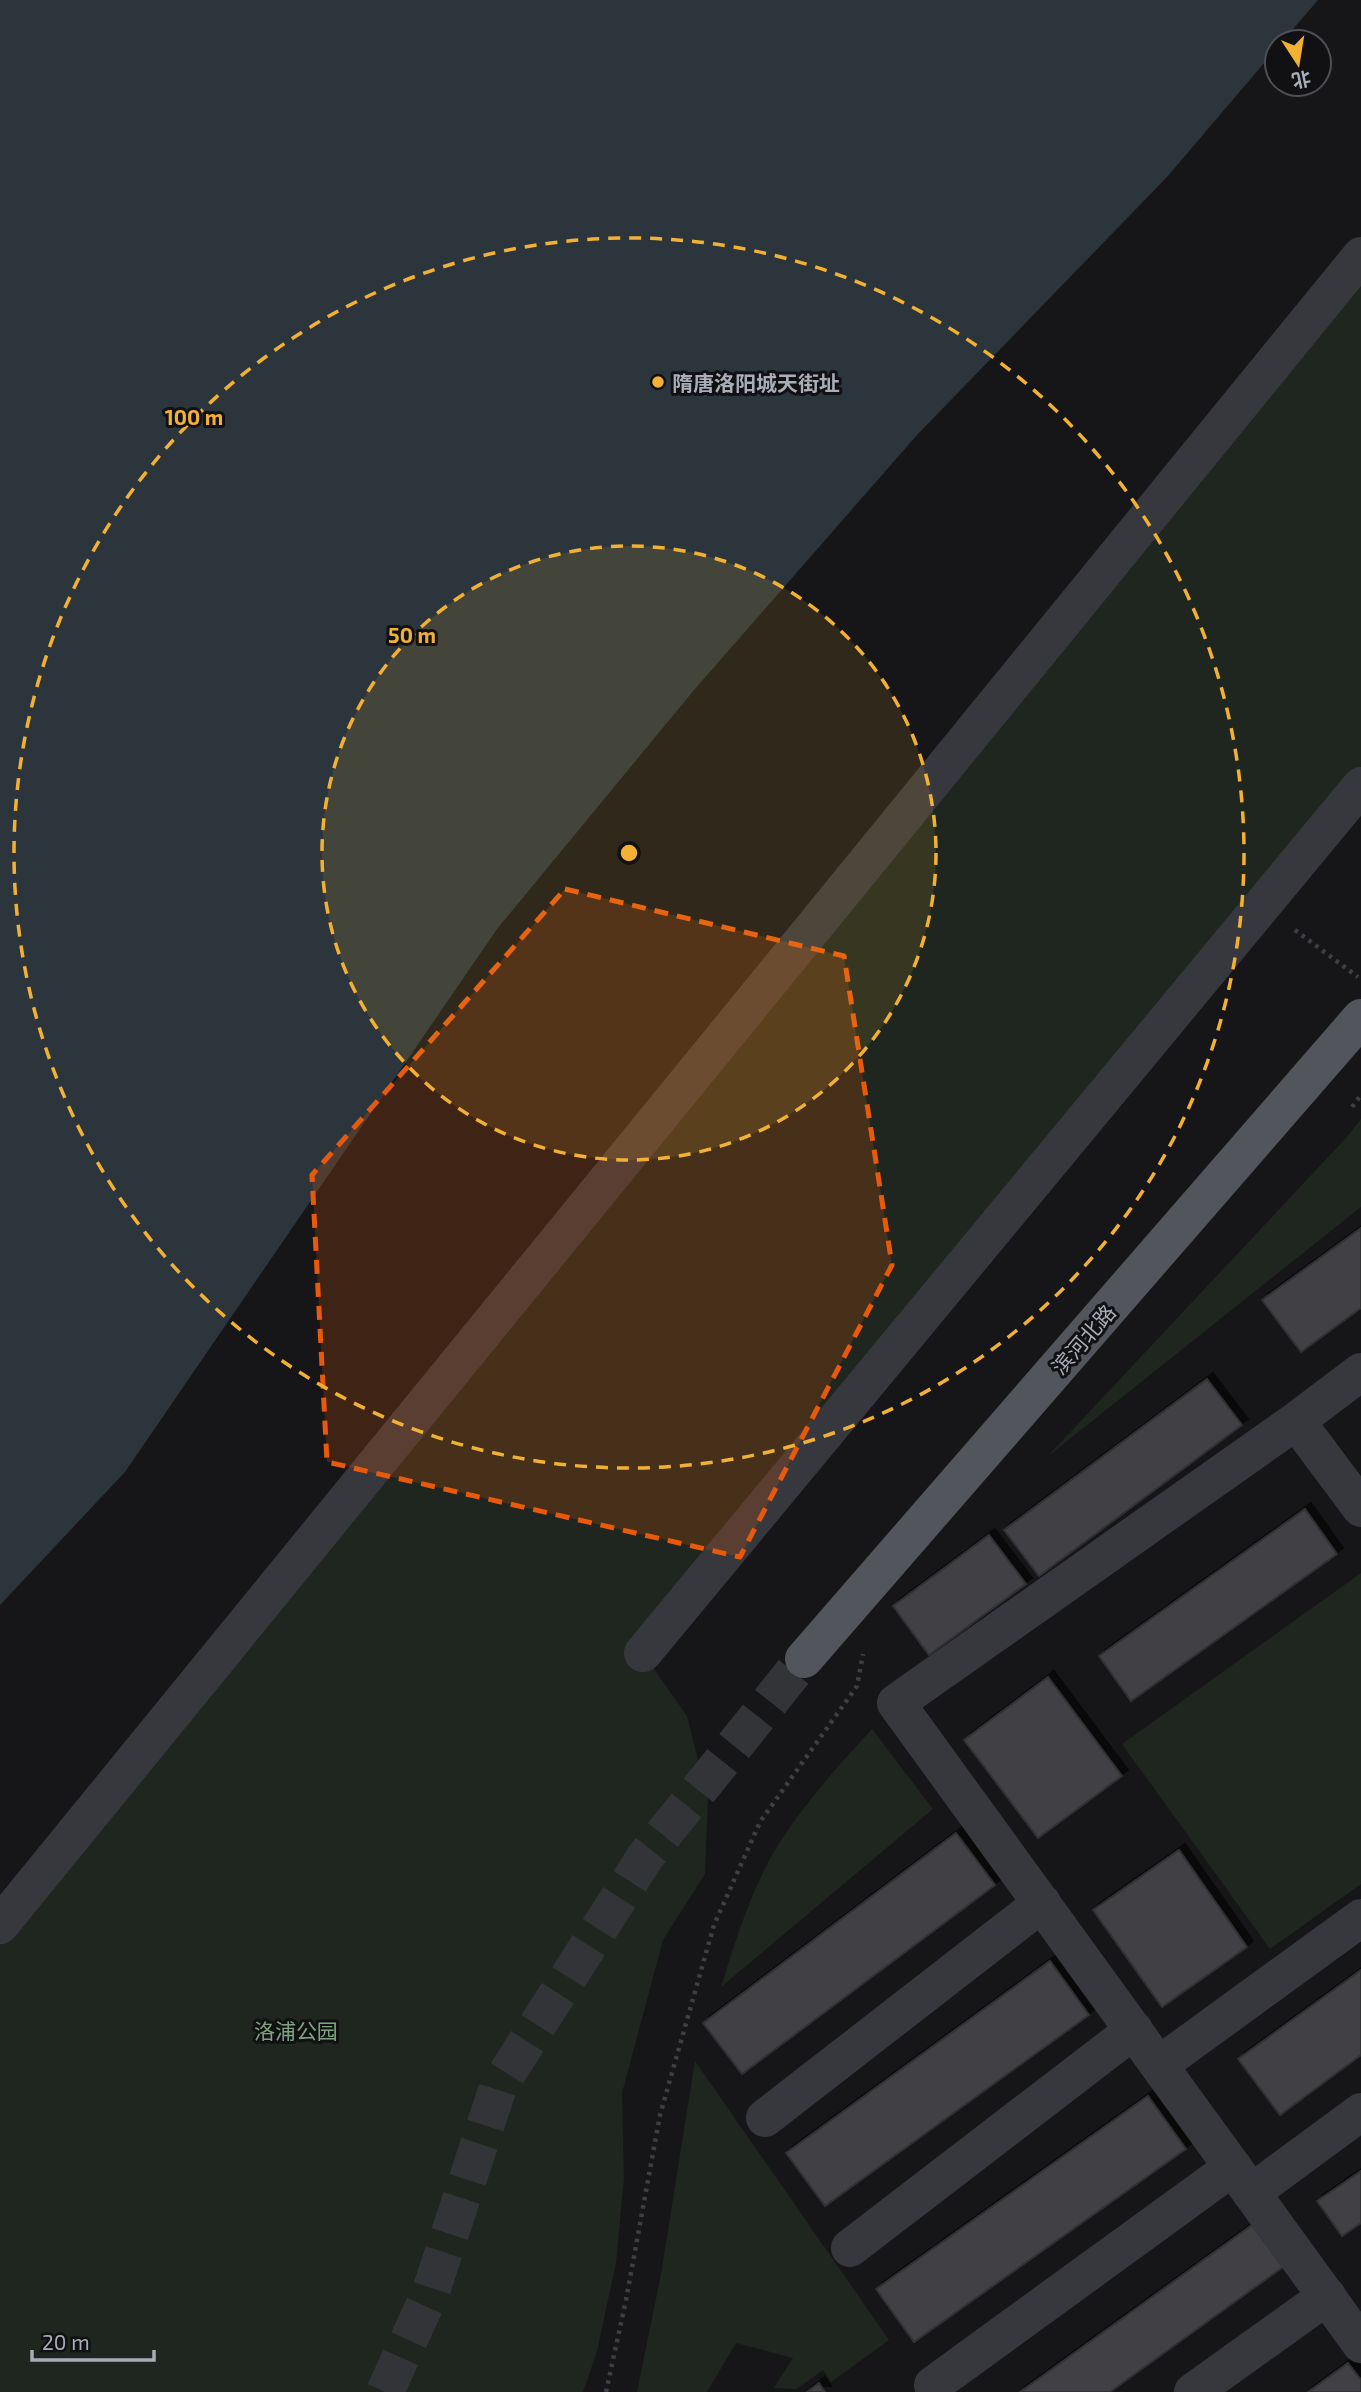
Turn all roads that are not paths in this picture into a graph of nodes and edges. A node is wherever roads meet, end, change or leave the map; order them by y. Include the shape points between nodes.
1 (1361, 256) edge
2 (1361, 786) edge
3 (1361, 1018) edge
4 (1361, 1372) edge
5 (1296, 1421) junction
6 (1361, 1508) edge
7 (643, 1653) dead end
8 (804, 1659) tunnel mouth
9 (1042, 1903) junction
10 (1361, 1918) edge
11 (0, 1925) edge
12 (1134, 2030) junction
13 (1159, 2065) junction
14 (1361, 2112) edge
15 (765, 2118) dead end
16 (1242, 2180) junction
17 (850, 2248) dead end
18 (1327, 2296) junction
19 (1361, 2344) edge
20 (933, 2385) dead end
21 (1194, 2392) edge

1 - 11 street
2 - 7 street
3 - 8 main road, 滨河北路
4 - 5 street
5 - 6 street
5 - 9 street via 896,1703
9 - 12 street
9 - 15 street
10 - 13 street
12 - 13 street
12 - 17 street
13 - 16 street
14 - 16 street
16 - 18 street
16 - 20 street
18 - 19 street
18 - 21 street

